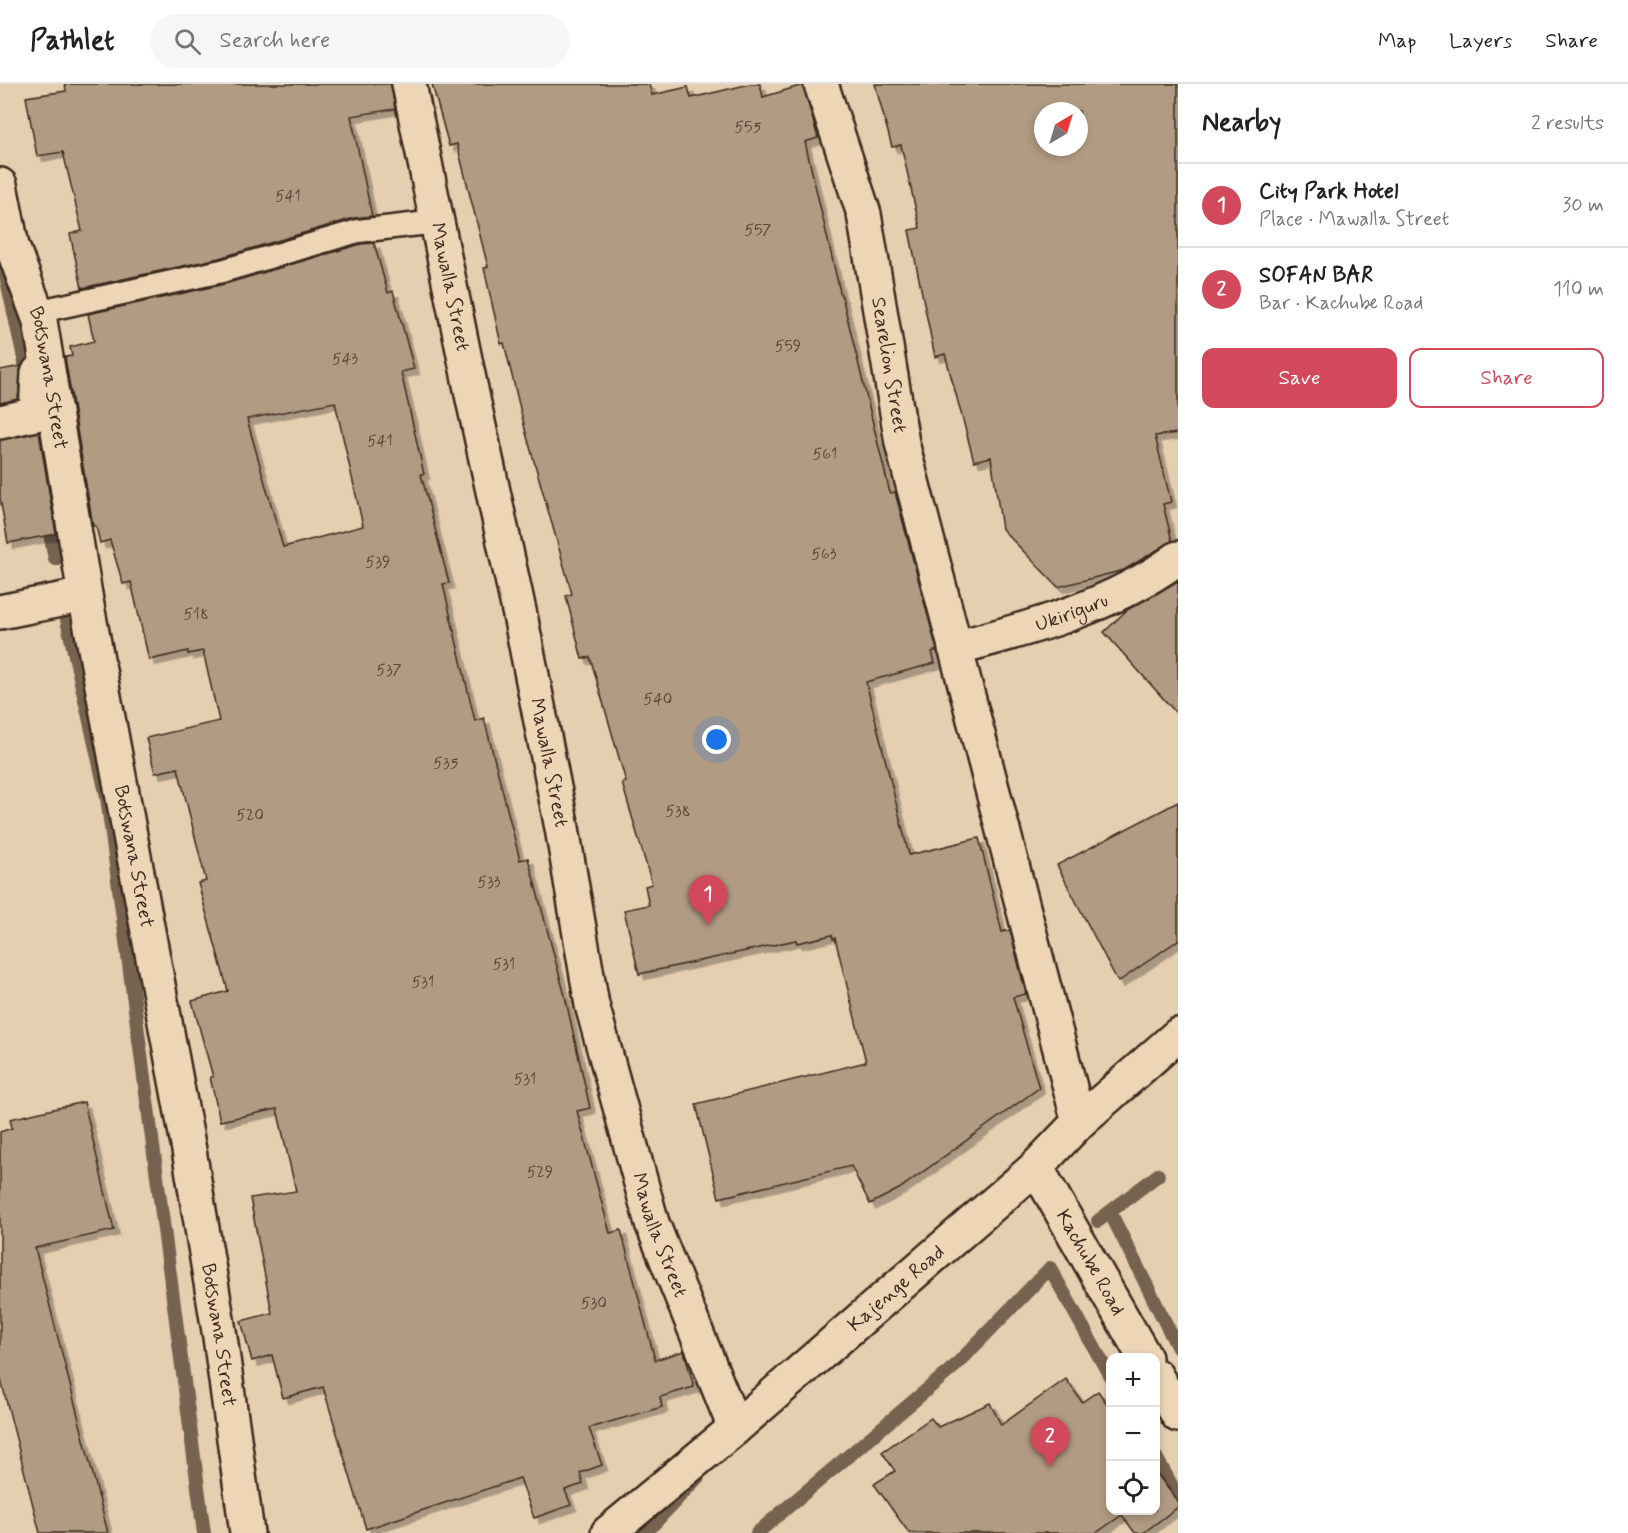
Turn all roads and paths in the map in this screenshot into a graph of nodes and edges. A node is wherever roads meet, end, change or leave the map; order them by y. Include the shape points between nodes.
1 (409, 84) edge
2 (821, 84) edge
3 (0, 185) edge
4 (437, 222) junction
5 (38, 316) junction
6 (0, 422) edge
7 (1178, 558) edge
8 (86, 595) junction
9 (0, 612) edge
10 (955, 648) junction
11 (1178, 1035) edge
12 (1079, 1122) junction
13 (1036, 1167) junction
14 (1142, 1353) edge
15 (1160, 1384) edge
16 (1178, 1415) edge
17 (735, 1428) junction
18 (247, 1533) edge
19 (608, 1533) edge

1 - 4 street, Mawalla Street
2 - 10 street, Searelion Street via 864,214 902,443
3 - 5 street, Botswana Street via 12,246
4 - 5 lane via 358,231 222,271
4 - 17 street, Mawalla Street via 521,620 592,1005 652,1223
5 - 6 street via 36,414
5 - 8 street, Botswana Street
7 - 10 street, Ukiriguru via 1157,573 1084,608 1027,629
8 - 9 street
8 - 18 street, Botswana Street via 189,1150
10 - 12 street, Searelion Street
11 - 12 street, Kajenge Road
12 - 13 street, Kajenge Road
13 - 14 street, Kachube Road
13 - 17 street, Kajenge Road
15 - 16 street
17 - 19 street, Kajenge Road

